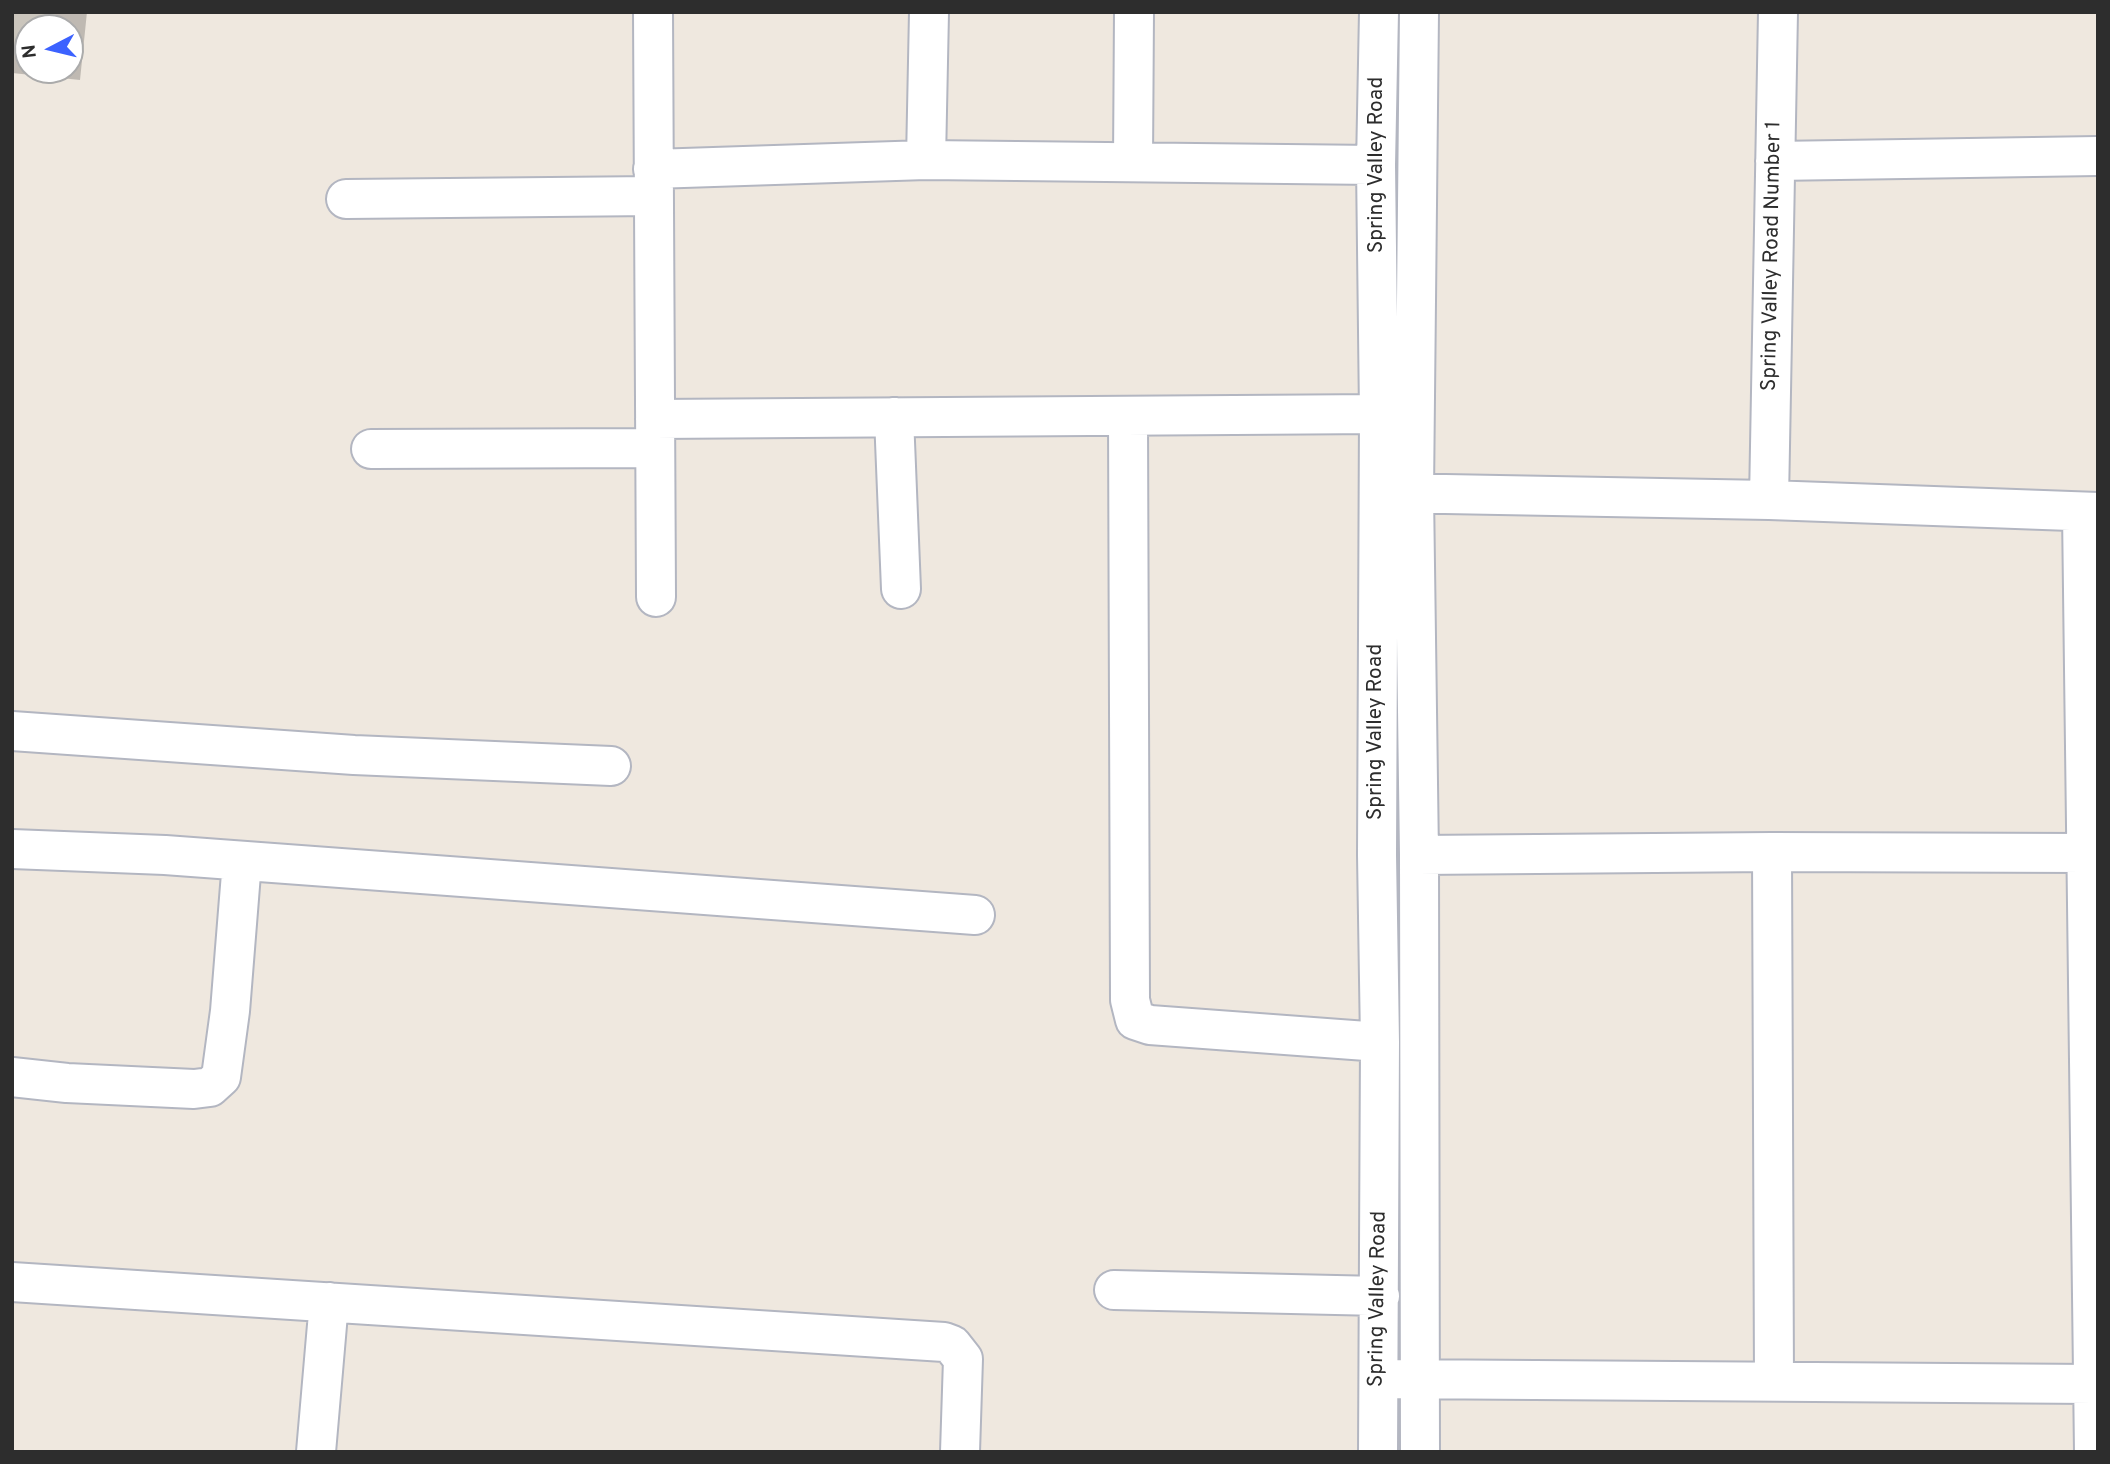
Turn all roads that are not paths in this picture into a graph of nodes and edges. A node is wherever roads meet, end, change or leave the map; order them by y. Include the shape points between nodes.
1 (653, 12) edge
2 (929, 12) edge
3 (1134, 12) edge
4 (1379, 12) edge
5 (1419, 12) edge
6 (1779, 12) edge
7 (2098, 156) edge
8 (926, 160) junction
9 (1133, 161) junction
10 (1775, 161) junction
11 (1376, 165) junction
12 (653, 182) junction
13 (346, 200) dead end
14 (1379, 414) junction
15 (894, 416) junction
16 (1128, 418) junction
17 (655, 433) junction
18 (371, 449) dead end
19 (1396, 493) junction
20 (1769, 500) junction
21 (2090, 512) edge
22 (901, 589) dead end
23 (656, 597) dead end
24 (12, 731) edge
25 (611, 766) dead end
26 (12, 849) edge
27 (1772, 852) junction
28 (2086, 853) junction
29 (1419, 855) junction
30 (242, 861) junction
31 (975, 915) dead end
32 (1380, 1042) junction
33 (12, 1077) edge
34 (12, 1282) edge
35 (1114, 1290) dead end
36 (1380, 1296) junction
37 (329, 1303) junction
38 (1378, 1379) junction
39 (1419, 1379) junction
40 (1774, 1381) junction
41 (2093, 1384) junction
42 (316, 1452) edge
43 (960, 1452) edge
44 (1378, 1452) edge
45 (1420, 1452) edge
46 (2094, 1452) edge

1 - 12 street
2 - 8 street
3 - 9 street
4 - 11 street, Spring Valley Road
5 - 19 street, Spring Valley Road
6 - 10 street, Spring Valley Road Number 1
7 - 10 street
8 - 9 street
8 - 12 street
9 - 11 street
10 - 20 street, Spring Valley Road Number 1
11 - 14 street, Spring Valley Road
12 - 13 street
12 - 17 street
14 - 16 street
14 - 19 street, Spring Valley Road
15 - 16 street
15 - 17 street
15 - 22 street
16 - 32 street via 1130,1000 1135,1020 1150,1026
17 - 18 street
17 - 23 street
19 - 20 street
19 - 29 street, Spring Valley Road
19 - 32 street, Spring Valley Road via 1377,855
20 - 21 street
21 - 28 street
24 - 25 street via 354,755
26 - 30 street
27 - 28 street
27 - 29 street
27 - 40 street
28 - 41 street
29 - 39 street, Spring Valley Road
30 - 31 street
30 - 33 street via 221,1077 210,1087 194,1089
32 - 36 street, Spring Valley Road
34 - 37 street
35 - 36 street
36 - 38 street, Spring Valley Road
37 - 42 street
37 - 43 street via 944,1342 963,1359
38 - 39 street
38 - 44 street, Spring Valley Road
39 - 40 street
39 - 45 street, Spring Valley Road
40 - 41 street
41 - 46 street

